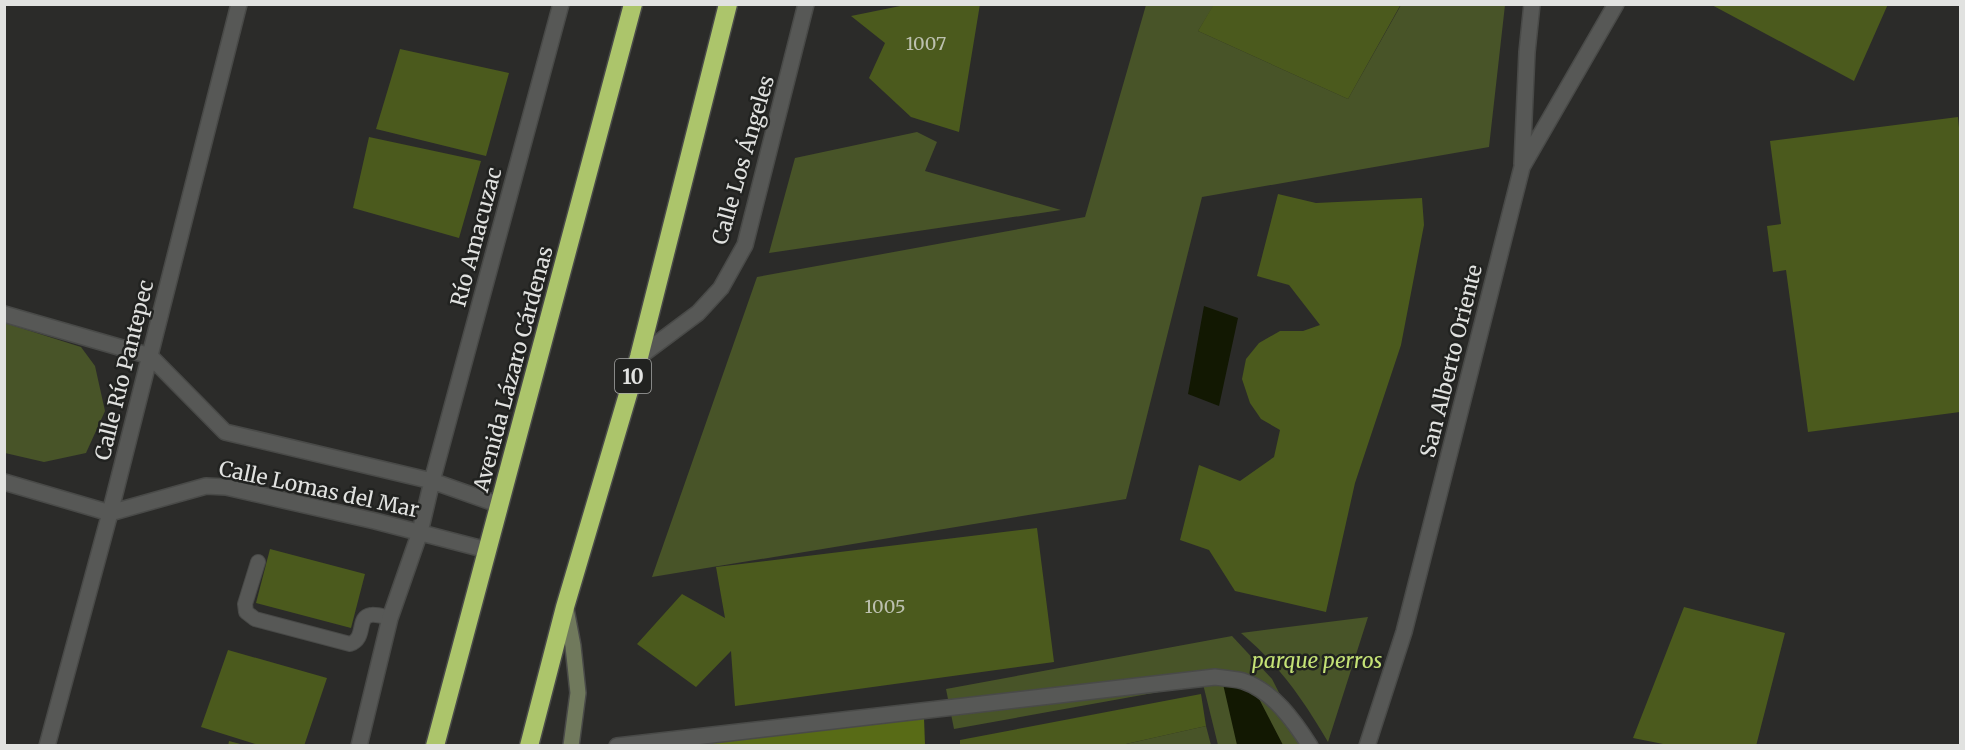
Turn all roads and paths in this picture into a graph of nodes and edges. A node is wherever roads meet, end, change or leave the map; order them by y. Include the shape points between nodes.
1 (239, 4) edge
2 (561, 4) edge
3 (633, 4) edge
4 (728, 4) edge
5 (806, 4) edge
6 (1532, 4) edge
7 (1616, 4) edge
8 (1522, 167) junction
9 (4, 314) edge
10 (150, 356) junction
11 (639, 357) junction
12 (432, 481) junction
13 (4, 482) edge
14 (500, 505) junction
15 (110, 513) junction
16 (420, 532) junction
17 (487, 550) junction
18 (258, 562) dead end
19 (565, 607) junction
20 (390, 618) junction
21 (47, 746) edge
22 (359, 746) edge
23 (435, 746) edge
24 (529, 746) edge
25 (571, 746) edge
26 (617, 746) edge
27 (1311, 746) edge
28 (1367, 746) edge

1 - 10 street, Calle Río Pantepec
2 - 12 street, Río Amacuzac
3 - 14 highway, Avenida Lázaro Cárdenas
4 - 11 highway, 10
5 - 11 street, Calle Los Ángeles via 745,245 721,288 698,313
6 - 8 street
7 - 8 street, San Alberto Oriente
8 - 28 street, San Alberto Oriente via 1404,632
9 - 10 street, Calle Lomas del Mar
10 - 12 street, Calle Lomas del Mar via 225,432
10 - 15 street, Calle Río Pantepec
11 - 19 highway, 10
12 - 14 street, Calle Lomas del Mar
12 - 16 street, Río Amacuzac
13 - 15 street
14 - 17 highway, Avenida Lázaro Cárdenas
15 - 16 street, Calle Lomas del Mar via 217,486
15 - 21 street, Calle Río Pantepec
16 - 17 street, Calle Lomas del Mar
16 - 20 street, Río Amacuzac
17 - 23 highway, Avenida Lázaro Cárdenas
18 - 20 lane via 245,604 246,612 255,619 350,644 360,638 361,625 371,614
19 - 24 highway, 10
19 - 25 street, 10 via 578,693
20 - 22 street, Río Amacuzac
26 - 27 street via 1215,677 1244,681 1264,692

